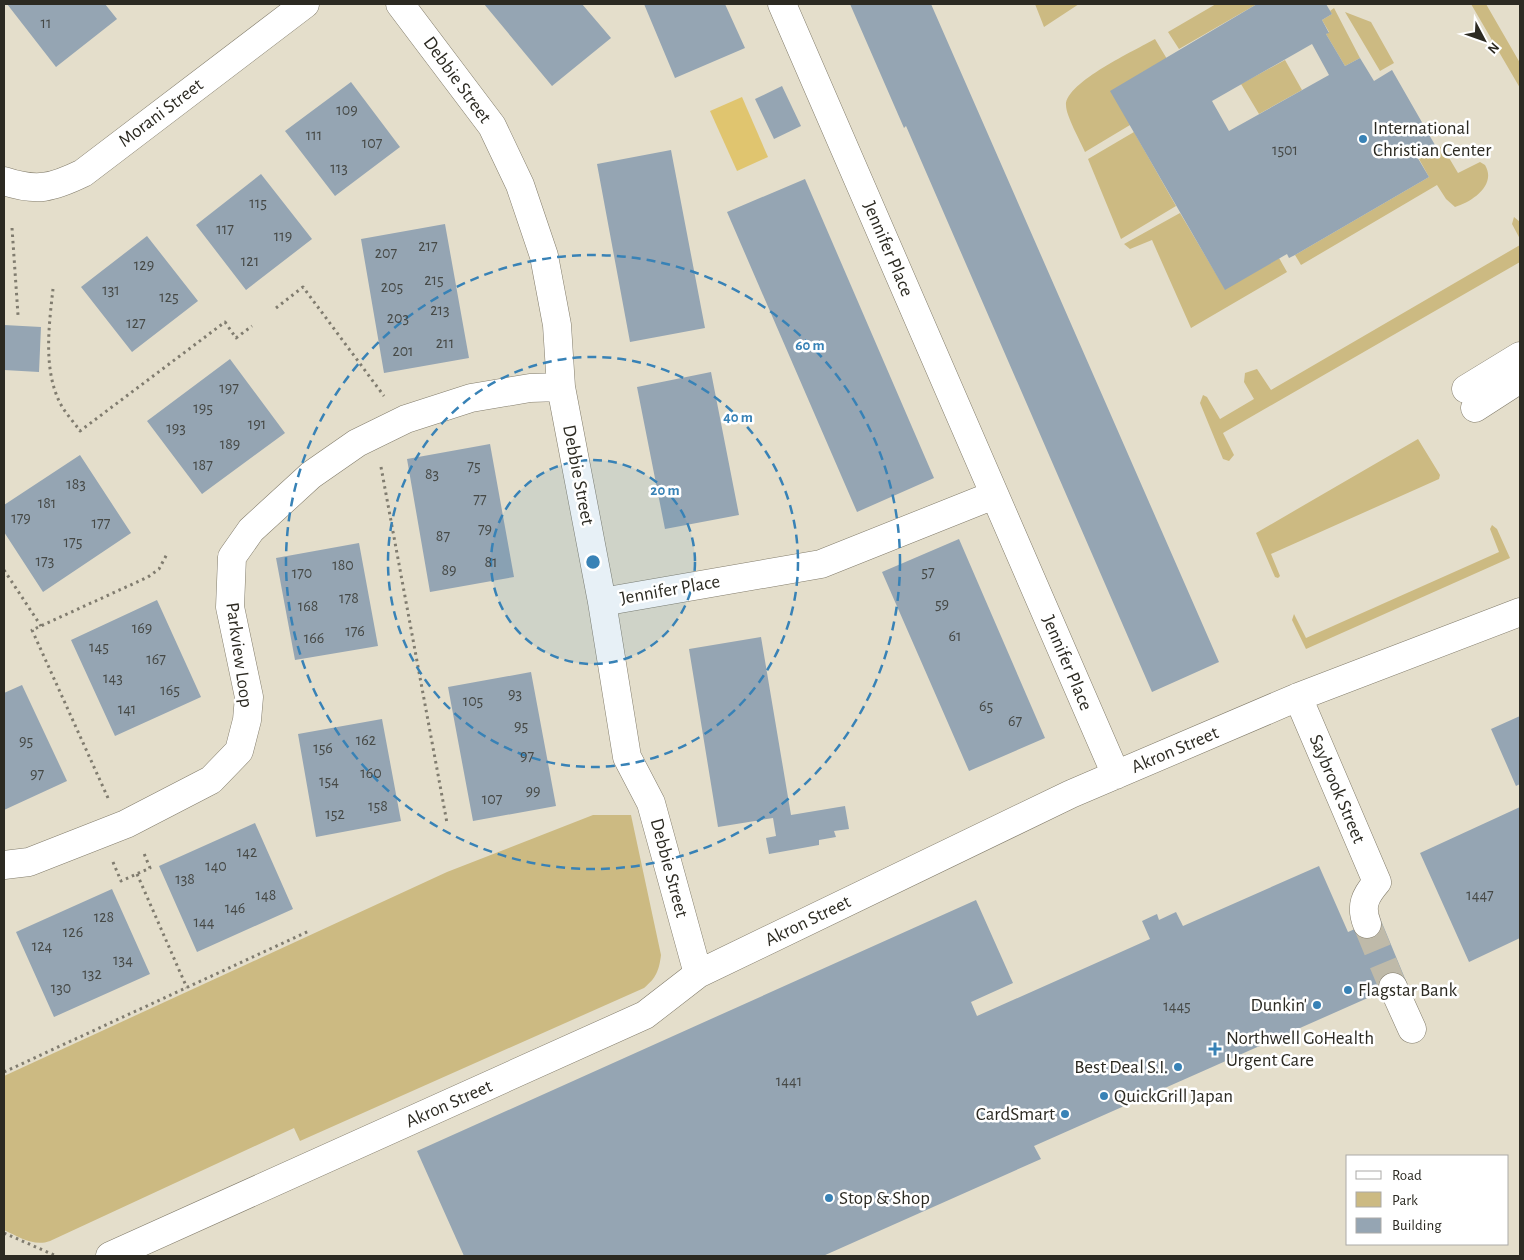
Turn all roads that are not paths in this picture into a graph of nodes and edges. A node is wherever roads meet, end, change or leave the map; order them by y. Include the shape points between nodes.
1 (305, 4) edge
2 (400, 4) edge
3 (782, 4) edge
4 (4, 181) edge
5 (1520, 356) edge
6 (1520, 380) edge
7 (561, 387) junction
8 (994, 495) junction
9 (602, 602) junction
10 (1520, 612) edge
11 (1298, 697) junction
12 (1116, 775) junction
13 (4, 865) edge
14 (1367, 924) tunnel mouth
15 (698, 974) junction
16 (1393, 987) tunnel mouth
17 (1412, 1029) dead end
18 (110, 1256) edge

1 - 4 street, Morani Street via 83,173 45,189
2 - 7 street, Debbie Street via 492,126 520,185 544,256 557,324
3 - 8 street, Jennifer Place
5 - 6 street via 1471,398
7 - 9 street, Debbie Street
7 - 13 street, Parkview Loop via 530,388 471,398 406,419 357,443 311,474 250,530 232,557 230,607 249,697 239,751 211,780 126,824 29,862
8 - 9 street, Jennifer Place via 821,564
8 - 12 street, Jennifer Place
9 - 15 street, Debbie Street via 627,757 651,803
10 - 11 street, Akron Street
11 - 12 street, Akron Street
11 - 14 street, Saybrook Street via 1376,882 1366,894 1363,904
12 - 15 street, Akron Street
15 - 18 street, Akron Street via 645,1015
16 - 17 street

